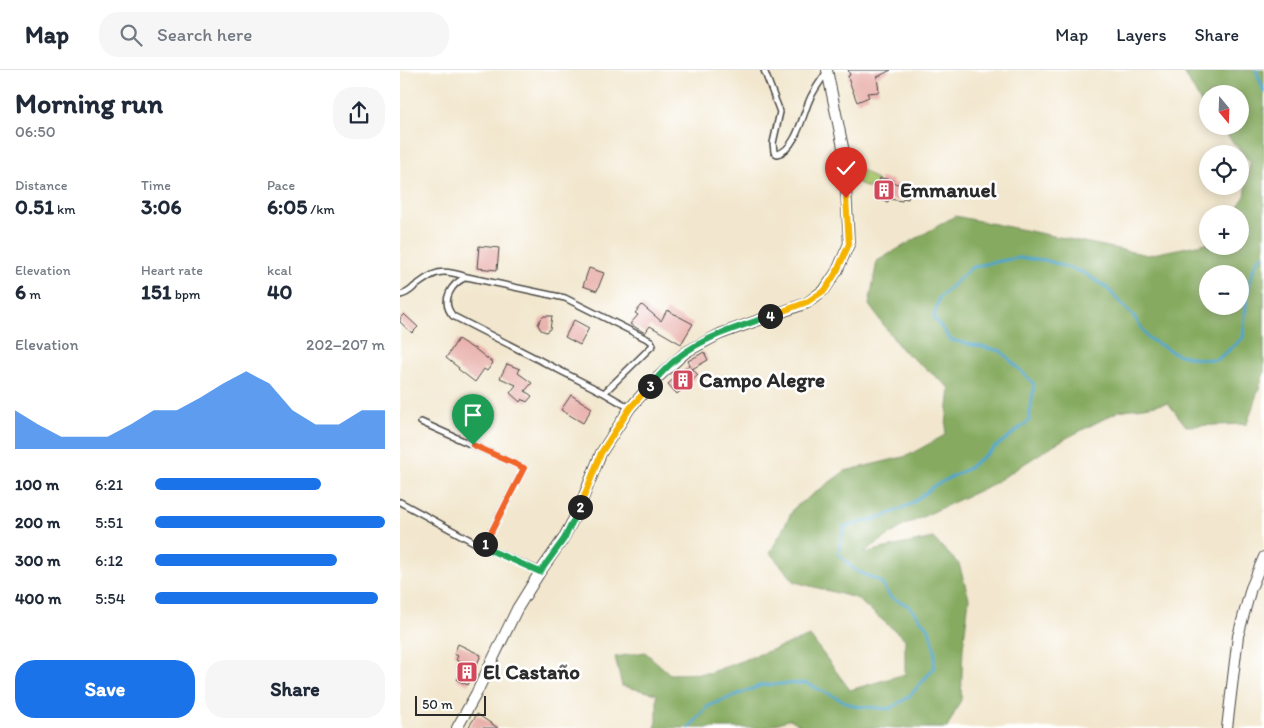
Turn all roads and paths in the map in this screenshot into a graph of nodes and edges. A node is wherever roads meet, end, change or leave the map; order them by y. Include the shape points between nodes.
1 (764, 70) edge
2 (827, 70) edge
3 (467, 277) junction
4 (400, 295) edge
5 (604, 393) junction
6 (630, 408) junction
7 (421, 422) dead end
8 (400, 502) edge
9 (483, 547) junction
10 (1264, 557) edge
11 (540, 572) junction
12 (457, 728) edge
13 (1227, 728) edge

1 - 2 lane via 780,112 773,143 777,154 783,152 798,133 810,99
2 - 6 street via 844,152 849,244 837,271 825,290 807,302 720,334 686,352
3 - 4 lane via 449,271 440,272
3 - 5 lane via 447,295 446,304 453,316
3 - 5 lane via 565,298 651,341 653,345
5 - 6 lane
6 - 11 street via 601,453 564,539
7 - 9 lane via 524,468
8 - 9 lane
9 - 11 lane
10 - 13 street via 1251,588 1238,636
11 - 12 street

